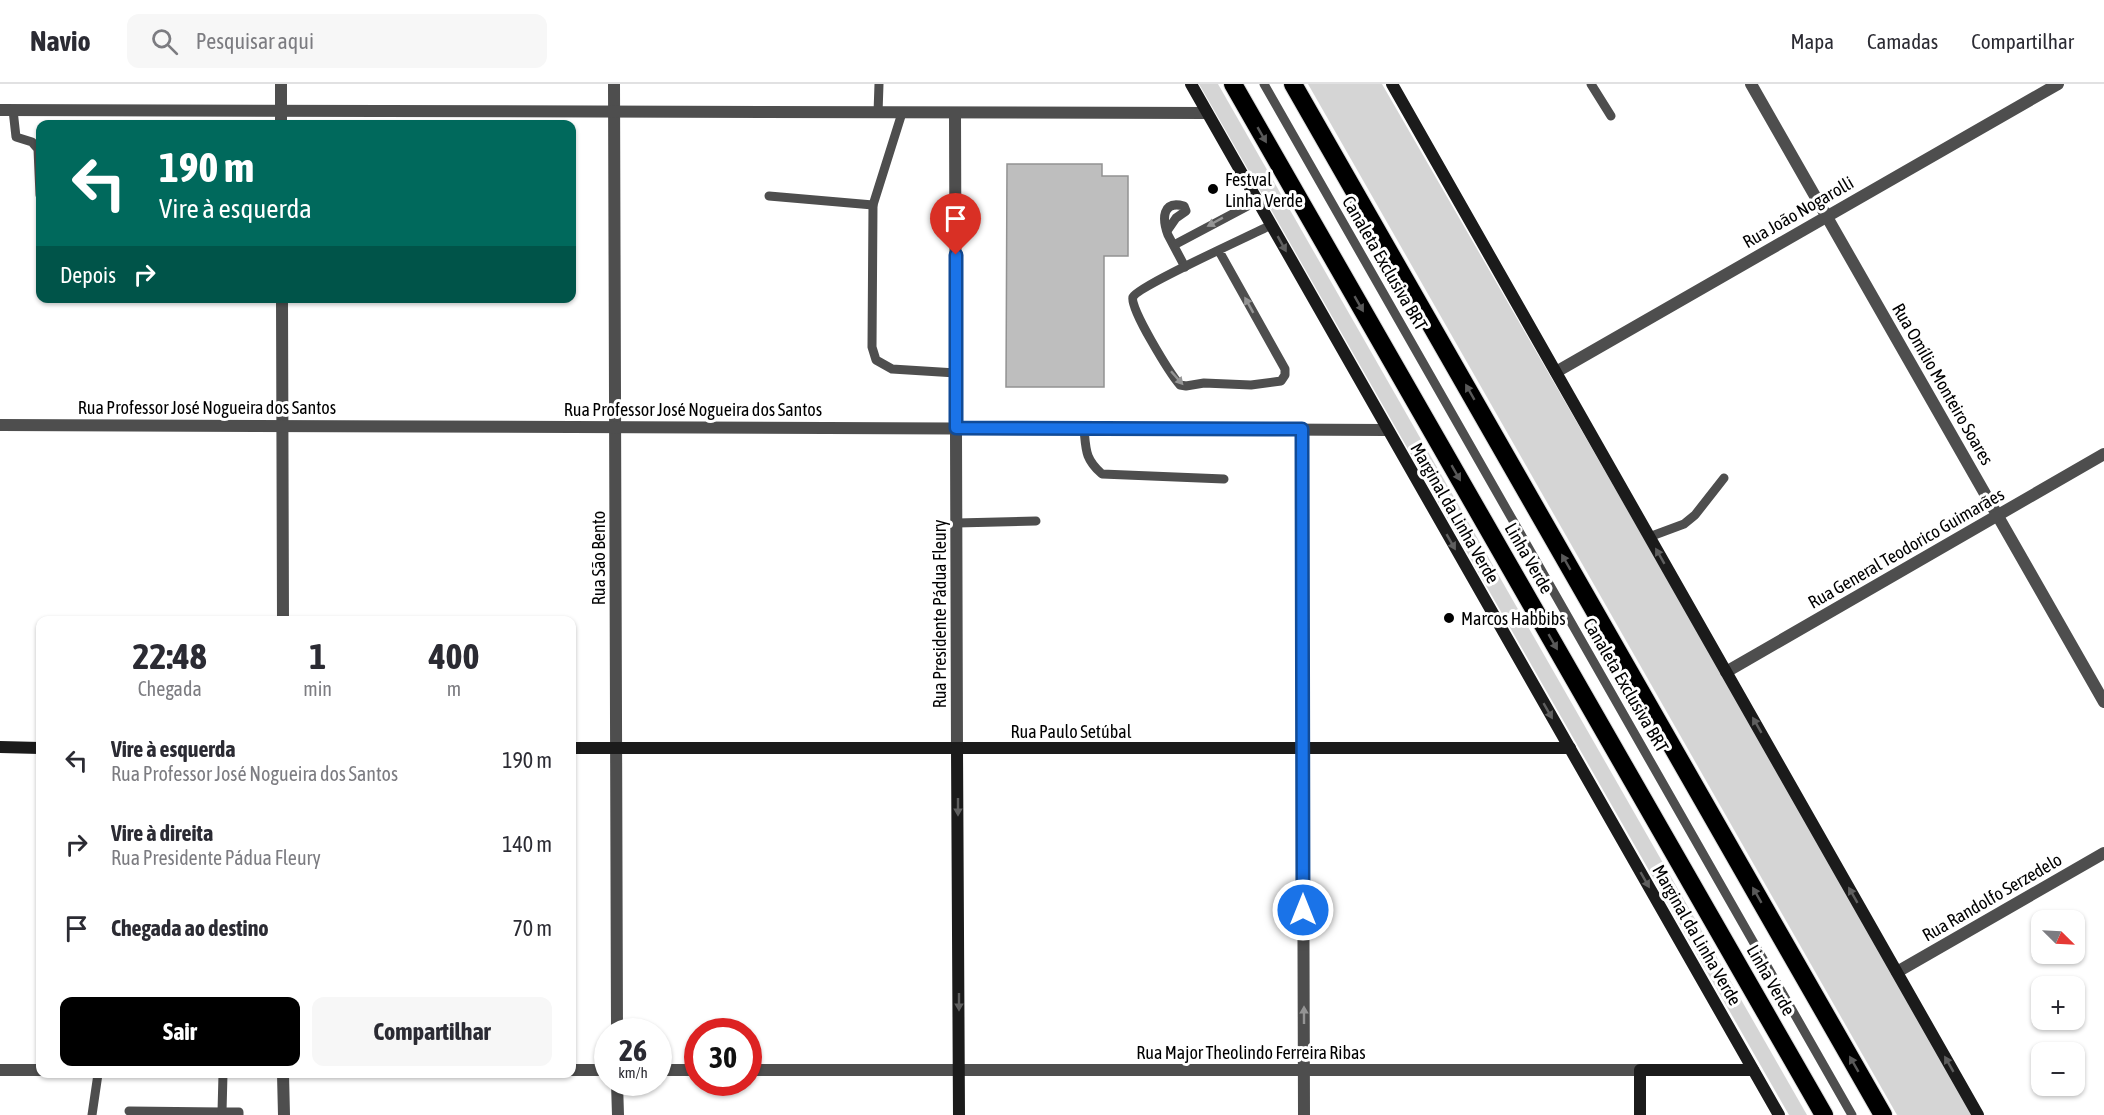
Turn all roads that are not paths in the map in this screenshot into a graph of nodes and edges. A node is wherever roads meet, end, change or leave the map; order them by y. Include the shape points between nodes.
1 (281, 84) edge
2 (614, 84) edge
3 (879, 84) edge
4 (1191, 84) edge
5 (1233, 84) edge
6 (1264, 84) edge
7 (1293, 84) edge
8 (1392, 84) edge
9 (1591, 84) edge
10 (1751, 84) edge
11 (2058, 84) edge
12 (6, 110) edge
13 (281, 111) junction
14 (614, 112) junction
15 (878, 113) junction
16 (902, 113) junction
17 (955, 113) junction
18 (1207, 113) junction
19 (1611, 116) dead end
20 (282, 120) edge
21 (36, 144) edge
22 (769, 196) dead end
23 (1257, 201) junction
24 (873, 205) junction
25 (1827, 217) junction
26 (1271, 225) junction
27 (1167, 231) dead end
28 (1174, 245) junction
29 (1219, 251) junction
30 (1185, 267) junction
31 (282, 303) edge
32 (1556, 372) junction
33 (956, 373) junction
34 (0, 425) edge
35 (282, 426) junction
36 (615, 427) junction
37 (956, 428) junction
38 (1084, 429) junction
39 (1302, 429) junction
40 (1386, 430) junction
41 (2104, 454) edge
42 (1725, 478) dead end
43 (1224, 479) dead end
44 (1998, 516) junction
45 (1036, 521) dead end
46 (957, 524) junction
47 (1649, 537) junction
48 (282, 616) edge
49 (1726, 672) junction
50 (2104, 702) edge
51 (0, 747) edge
52 (36, 748) edge
53 (576, 748) edge
54 (616, 748) junction
55 (1570, 748) junction
56 (957, 749) junction
57 (1303, 749) junction
58 (2104, 853) edge
59 (1897, 972) junction
60 (617, 1018) edge
61 (0, 1070) edge
62 (36, 1070) edge
63 (576, 1070) edge
64 (594, 1070) edge
65 (762, 1070) edge
66 (959, 1070) junction
67 (1304, 1070) junction
68 (1640, 1070) junction
69 (1753, 1070) junction
70 (97, 1078) edge
71 (223, 1078) edge
72 (284, 1078) edge
73 (617, 1096) edge
74 (129, 1111) dead end
75 (222, 1112) junction
76 (92, 1115) edge
77 (239, 1115) edge
78 (284, 1115) edge
79 (618, 1115) edge
80 (959, 1115) edge
81 (1304, 1115) edge
82 (1640, 1115) edge
83 (1779, 1115) edge
84 (1824, 1115) edge
85 (1852, 1115) edge
86 (1883, 1115) edge
87 (1978, 1115) edge

1 - 13 street
2 - 14 street, Rua São Bento
3 - 15 lane
4 - 18 main road, Marginal da Linha Verde
5 -> 84 highway, Linha Verde
6 - 85 lane, Canaleta Exclusiva BRT
86 -> 7 highway, Linha Verde
8 - 32 main road
9 - 19 lane
10 - 25 street, Rua Omílio Monteiro Soares
11 - 25 street, Rua João Nogarolli
12 - 13 street
12 - 21 lane via 16,137
13 - 14 street
13 - 20 street
14 - 15 street
14 - 36 street, Rua São Bento
15 - 16 street
16 - 17 street
16 - 24 lane
17 - 18 street
17 - 33 street, Rua Presidente Pádua Fleury
18 - 23 main road, Marginal da Linha Verde
22 - 24 lane
23 - 26 main road, Marginal da Linha Verde
23 -> 28 lane
24 - 33 lane via 872,347 876,360 892,369
25 - 32 street, Rua João Nogarolli
25 - 44 street, Rua Omílio Monteiro Soares
26 - 29 lane
26 -> 40 main road, Marginal da Linha Verde
27 - 28 lane
28 - 30 lane
29 - 30 lane
30 -> 29 lane via 1134,295 1132,300 1180,385 1281,381 1285,369
31 - 35 street
32 - 47 main road
33 - 37 street, Rua Presidente Pádua Fleury
34 - 35 street, Rua Professor José Nogueira dos Santos
35 - 36 street, Rua Professor José Nogueira dos Santos
35 - 48 street
36 - 37 street, Rua Professor José Nogueira dos Santos
36 - 54 street, Rua São Bento
37 - 38 street, Rua Professor José Nogueira dos Santos
37 - 46 street, Rua Presidente Pádua Fleury
38 - 39 street, Rua Professor José Nogueira dos Santos
38 - 43 lane via 1091,464 1102,474
39 - 40 street, Rua Professor José Nogueira dos Santos
39 - 57 street
40 -> 55 main road, Marginal da Linha Verde
41 - 44 street, Rua General Teodorico Guimarães
42 - 47 lane via 1684,524
44 - 49 street, Rua General Teodorico Guimarães
44 - 50 street, Rua Omílio Monteiro Soares
45 - 46 lane
46 - 56 street, Rua Presidente Pádua Fleury
49 -> 47 main road
59 -> 49 main road
51 - 52 main road
53 - 54 main road, Rua Paulo Setúbal
54 - 56 main road, Rua Paulo Setúbal
54 - 60 street, Rua São Bento
55 - 57 main road, Rua Paulo Setúbal
55 -> 69 main road, Marginal da Linha Verde
56 - 57 main road, Rua Paulo Setúbal
56 -> 66 main road, Rua Presidente Pádua Fleury
67 -> 57 street
58 - 59 street, Rua Randolfo Serzedelo
87 -> 59 main road
61 - 62 street
63 - 64 street
65 - 66 street, Rua Major Theolindo Ferreira Ribas
66 - 67 street, Rua Major Theolindo Ferreira Ribas
66 - 80 main road, Rua Presidente Pádua Fleury
67 - 68 street, Rua Major Theolindo Ferreira Ribas
67 - 81 street
68 - 69 main road, Rua Major Theolindo Ferreira Ribas
68 - 82 main road
69 - 83 main road, Marginal da Linha Verde
70 - 76 lane
71 - 75 lane
72 - 78 street
73 - 79 street
74 - 75 lane
75 - 77 lane

